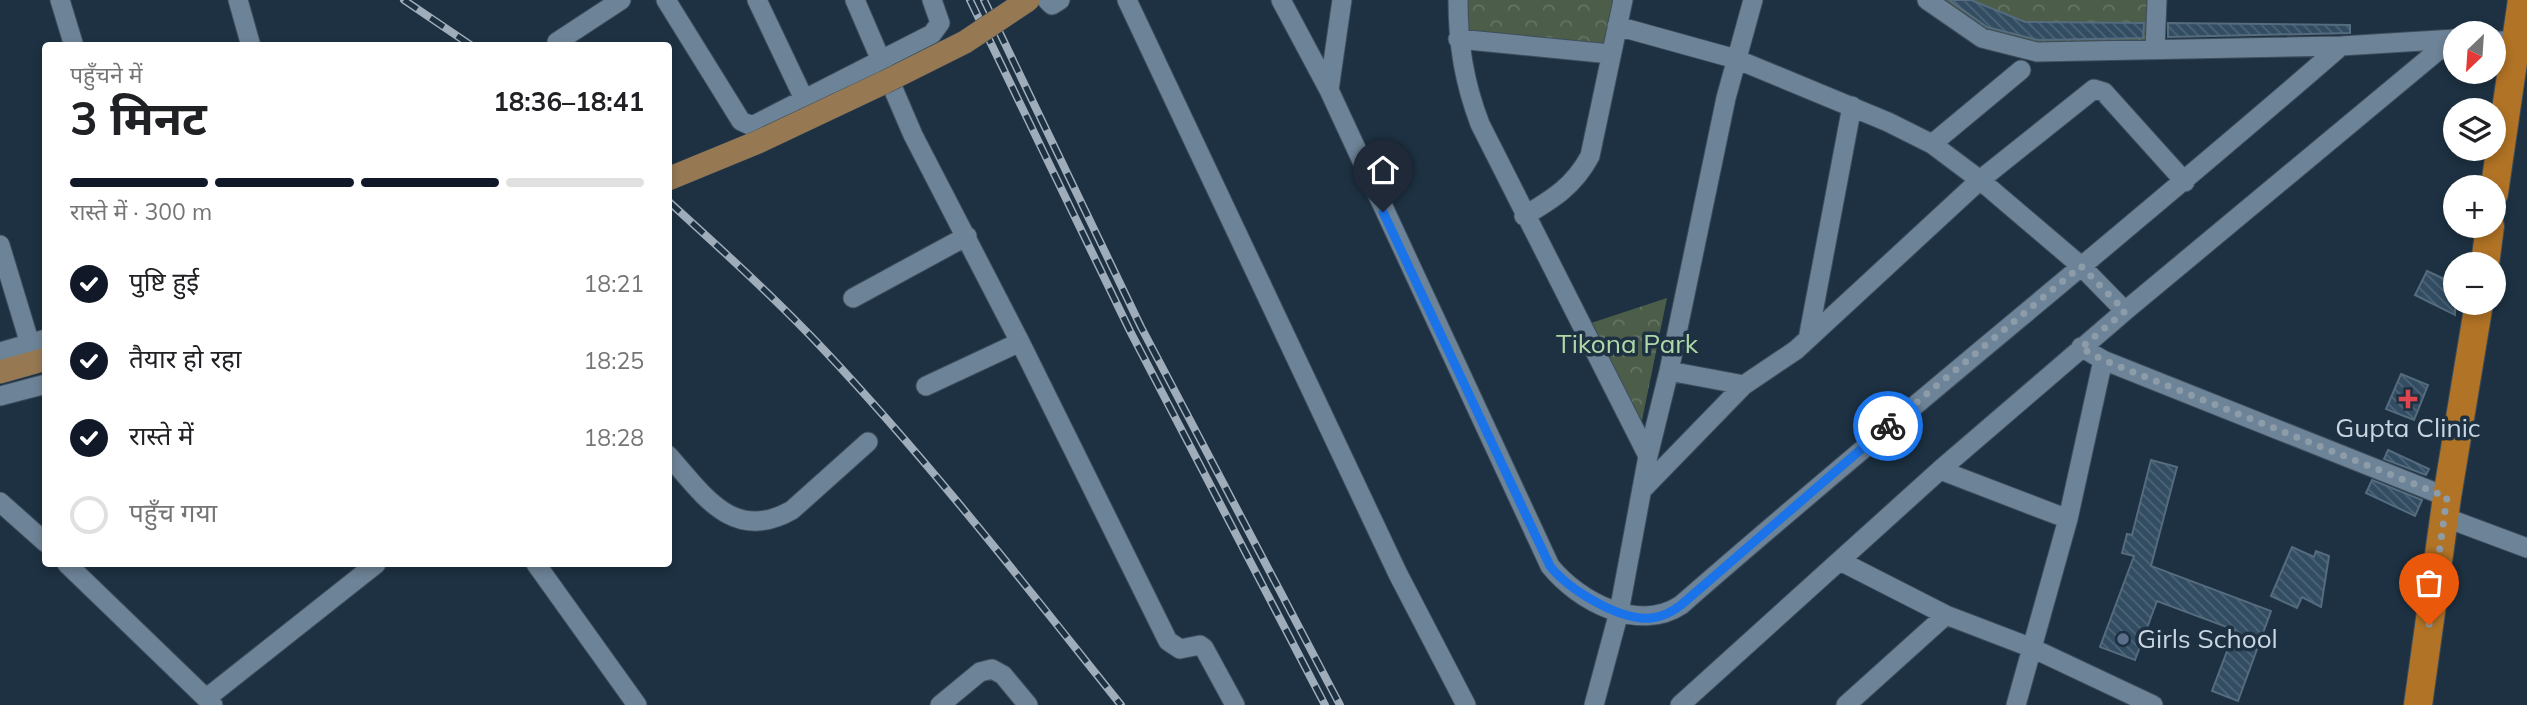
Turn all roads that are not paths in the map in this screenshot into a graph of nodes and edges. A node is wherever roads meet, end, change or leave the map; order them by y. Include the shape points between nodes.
1 (60, 0) edge
2 (238, 0) edge
3 (621, 0) edge
4 (666, 0) edge
5 (757, 0) edge
6 (855, 0) edge
7 (932, 0) edge
8 (1028, 0) edge
9 (1046, 0) edge
10 (1060, 0) edge
11 (1127, 0) edge
12 (1281, 0) edge
13 (1342, 0) edge
14 (1458, 0) edge
15 (1623, 0) edge
16 (1753, 0) edge
17 (1927, 0) edge
18 (2157, 0) edge
19 (2522, 0) edge
20 (1617, 26) junction
21 (2506, 36) edge
22 (1458, 39) junction
23 (2443, 40) edge
24 (73, 42) edge
25 (250, 42) edge
26 (557, 42) dead end
27 (2341, 46) junction
28 (2155, 48) junction
29 (2443, 48) edge
30 (2506, 48) edge
31 (1611, 54) junction
32 (1736, 59) junction
33 (881, 61) junction
34 (2021, 70) dead end
35 (2518, 88) edge
36 (1329, 90) junction
37 (805, 101) junction
38 (1852, 106) junction
39 (1932, 144) junction
40 (2498, 175) edge
41 (672, 177) edge
42 (1980, 180) junction
43 (2185, 182) junction
44 (1524, 216) junction
45 (967, 236) junction
46 (0, 245) edge
47 (2081, 266) junction
48 (853, 298) dead end
49 (2125, 311) junction
50 (2477, 315) edge
51 (1808, 339) junction
52 (1020, 342) junction
53 (40, 347) edge
54 (2081, 348) junction
55 (0, 352) edge
56 (2103, 360) junction
57 (0, 372) edge
58 (1669, 372) junction
59 (42, 385) edge
60 (1744, 385) junction
61 (926, 386) dead end
62 (0, 396) edge
63 (868, 442) dead end
64 (1648, 456) junction
65 (672, 459) edge
66 (1940, 470) junction
67 (1642, 490) junction
68 (0, 502) edge
69 (2446, 507) junction
70 (2067, 519) junction
71 (42, 539) edge
72 (2527, 548) edge
73 (1840, 561) junction
74 (70, 567) edge
75 (372, 567) edge
76 (538, 567) edge
77 (1619, 612) junction
78 (1946, 615) junction
79 (2032, 648) junction
80 (210, 701) edge
81 (2141, 702) edge
82 (638, 705) edge
83 (940, 705) edge
84 (1028, 705) edge
85 (1235, 705) edge
86 (1466, 705) edge
87 (1594, 705) edge
88 (1680, 705) edge
89 (1846, 705) edge
90 (2016, 705) edge
91 (2418, 705) edge

1 - 24 street
2 - 25 street
3 - 26 street
4 - 37 street via 744,123 757,126
5 - 37 street
6 - 33 street
7 - 33 street via 940,18 939,29
8 - 41 main road, bridge via 965,42 885,82
9 - 10 street via 1052,5
11 - 86 street via 1398,574
12 - 36 street
13 - 36 street
14 - 22 street
15 - 20 street
16 - 32 street
17 - 28 street via 1982,38 2025,50
18 - 28 street
19 - 21 highway
20 - 31 street
20 - 32 street
22 - 31 street
22 - 44 street via 1468,95
23 - 27 street
27 - 28 street
27 - 43 street
29 - 49 street
30 - 35 highway
31 - 44 street via 1590,156 1582,171 1562,193
32 - 38 street
32 - 58 street
33 - 37 street
33 - 45 street via 913,135
34 - 39 street
35 - 40 highway
36 - 77 street via 1550,566 1577,592
38 - 39 street
38 - 51 street
39 - 42 street
42 - 43 street via 2097,88
42 - 47 street
42 - 51 street
43 - 47 street
44 - 64 street
45 - 48 street
45 - 52 street
46 - 53 street
47 - 49 street
47 - 77 street via 1681,605 1651,618
49 - 54 street
50 - 69 highway
51 - 60 street
52 - 61 street
52 - 85 street via 1168,641 1180,649 1204,648
53 - 55 street
53 - 57 main road
54 - 56 street
54 - 66 street
56 - 69 street
56 - 70 street
58 - 60 street
58 - 64 street
59 - 62 street
60 - 67 street
63 - 65 street via 792,510 760,520 740,520 722,513
64 - 67 street
66 - 70 street
66 - 73 street
67 - 77 street
68 - 71 street
69 - 72 street
69 - 91 highway
70 - 79 street
73 - 78 street
73 - 88 street
74 - 80 street
75 - 80 street
76 - 82 street
77 - 87 street
78 - 79 street
78 - 89 street
79 - 81 street
79 - 90 street
83 - 84 street via 980,672 992,669

